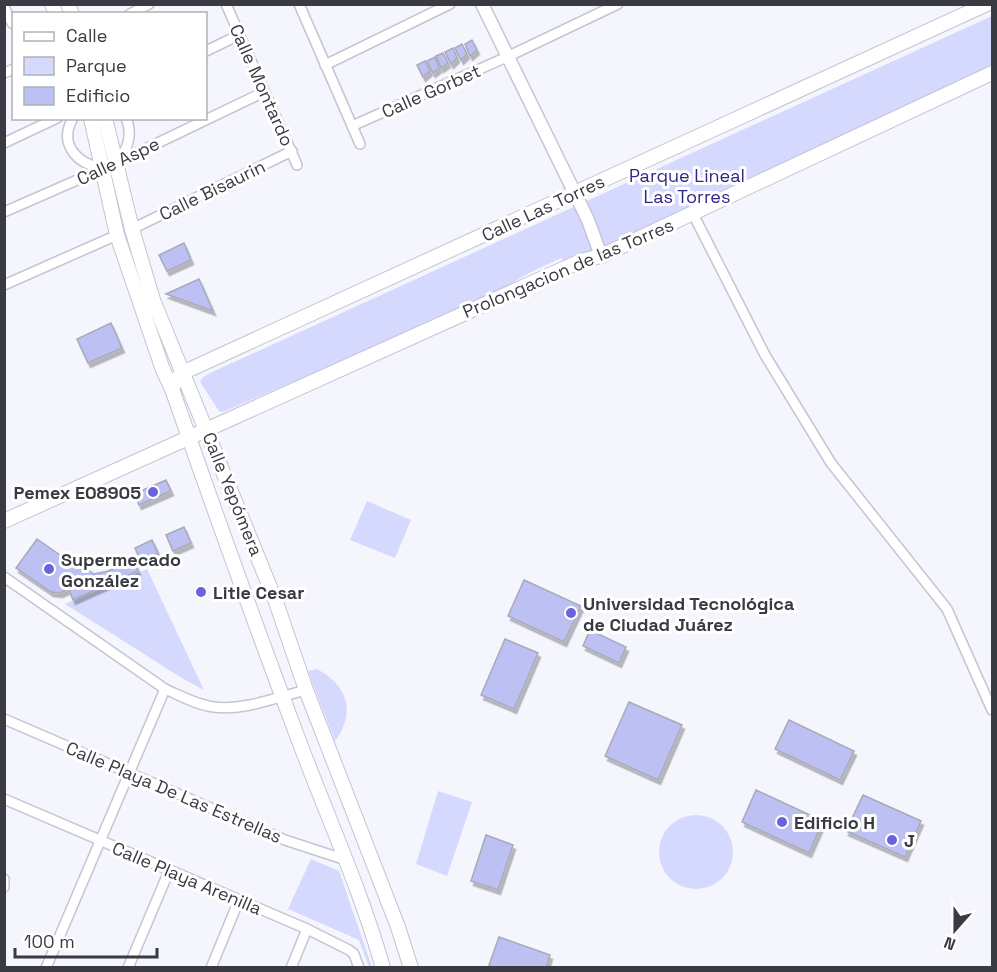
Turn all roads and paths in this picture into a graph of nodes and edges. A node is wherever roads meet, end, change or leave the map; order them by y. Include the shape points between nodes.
1 (149, 4) edge
2 (226, 4) edge
3 (312, 4) edge
4 (450, 4) edge
5 (482, 4) edge
6 (618, 4) edge
7 (987, 4) edge
8 (4, 7) edge
9 (300, 7) edge
10 (134, 12) edge
11 (12, 23) dead end
12 (239, 35) junction
13 (207, 51) edge
14 (509, 56) junction
15 (325, 65) junction
16 (993, 73) edge
17 (264, 92) junction
18 (207, 119) edge
19 (53, 120) edge
20 (72, 120) edge
21 (91, 120) edge
22 (105, 120) edge
23 (126, 120) edge
24 (206, 120) edge
25 (352, 126) junction
26 (4, 143) edge
27 (360, 144) dead end
28 (291, 151) junction
29 (116, 163) junction
30 (297, 165) dead end
31 (102, 168) junction
32 (574, 193) junction
33 (4, 212) edge
34 (693, 214) junction
35 (132, 229) junction
36 (117, 235) junction
37 (601, 256) junction
38 (4, 285) edge
39 (182, 373) junction
40 (172, 389) junction
41 (207, 429) junction
42 (189, 437) junction
43 (4, 521) edge
44 (4, 577) edge
45 (165, 689) junction
46 (306, 690) junction
47 (282, 695) junction
48 (993, 710) edge
49 (4, 719) edge
50 (129, 774) junction
51 (4, 800) edge
52 (99, 841) junction
53 (346, 860) junction
54 (169, 871) junction
55 (239, 900) junction
56 (307, 929) junction
57 (46, 968) edge
58 (128, 968) edge
59 (211, 968) edge
60 (291, 968) edge
61 (359, 968) edge
62 (383, 968) edge
63 (411, 968) edge

1 - 10 street
2 - 12 street, Calle Montardo
3 - 9 street
4 - 15 street
5 - 14 street
6 - 14 street, Calle Gorbet
7 - 32 main road, Calle Las Torres
8 - 11 street
9 - 15 street
12 - 13 street
12 - 17 street, Calle Montardo
14 - 25 street, Calle Gorbet
14 - 32 street
15 - 25 street
16 - 34 main road, Prolongacion de las Torres
17 - 18 street, Calle Aspe
17 - 28 street, Calle Montardo
19 - 26 street
20 - 31 street via 67,134 74,156
21 - 31 main road, Calle Yepómera
22 - 29 main road, Calle Yepómera
23 - 29 street via 130,137
24 - 29 street, Calle Aspe
25 - 27 street
28 - 30 street, Calle Montardo
28 - 35 street, Calle Bisaurin
29 - 31 street, Calle Aspe
29 - 35 main road, Calle Yepómera
31 - 33 street, Calle Aspe
31 - 36 main road, Calle Yepómera
32 - 37 street
32 - 39 main road, Calle Las Torres
34 - 37 main road, Prolongacion de las Torres
34 - 48 street via 765,355 831,463 947,609
35 - 39 main road, Calle Yepómera via 153,300
36 - 38 street
36 - 40 main road, Calle Yepómera
37 - 41 main road, Prolongacion de las Torres via 581,261
39 - 40 main road
39 - 41 main road, Calle Yepómera
40 - 42 main road, Calle Yepómera
41 - 42 main road, Prolongacion de las Torres
41 - 46 main road, Calle Yepómera via 276,602
42 - 43 main road, Prolongacion de las Torres
42 - 47 main road, Calle Yepómera
44 - 45 street
45 - 47 street via 193,702 219,707 242,706
45 - 50 street
46 - 47 street
46 - 63 main road, Calle Yepómera
47 - 53 main road, Calle Yepómera
49 - 50 street, Calle Playa De Las Estrellas
50 - 52 street
50 - 53 street, Calle Playa De Las Estrellas via 285,840
51 - 52 street, Calle Playa Arenilla
52 - 54 street, Calle Playa Arenilla
52 - 57 street
53 - 62 main road, Calle Yepómera
54 - 55 street, Calle Playa Arenilla
54 - 58 street
55 - 56 street, Calle Playa Arenilla
55 - 59 street
56 - 60 street
56 - 61 street, Calle Playa Arenilla via 349,950

